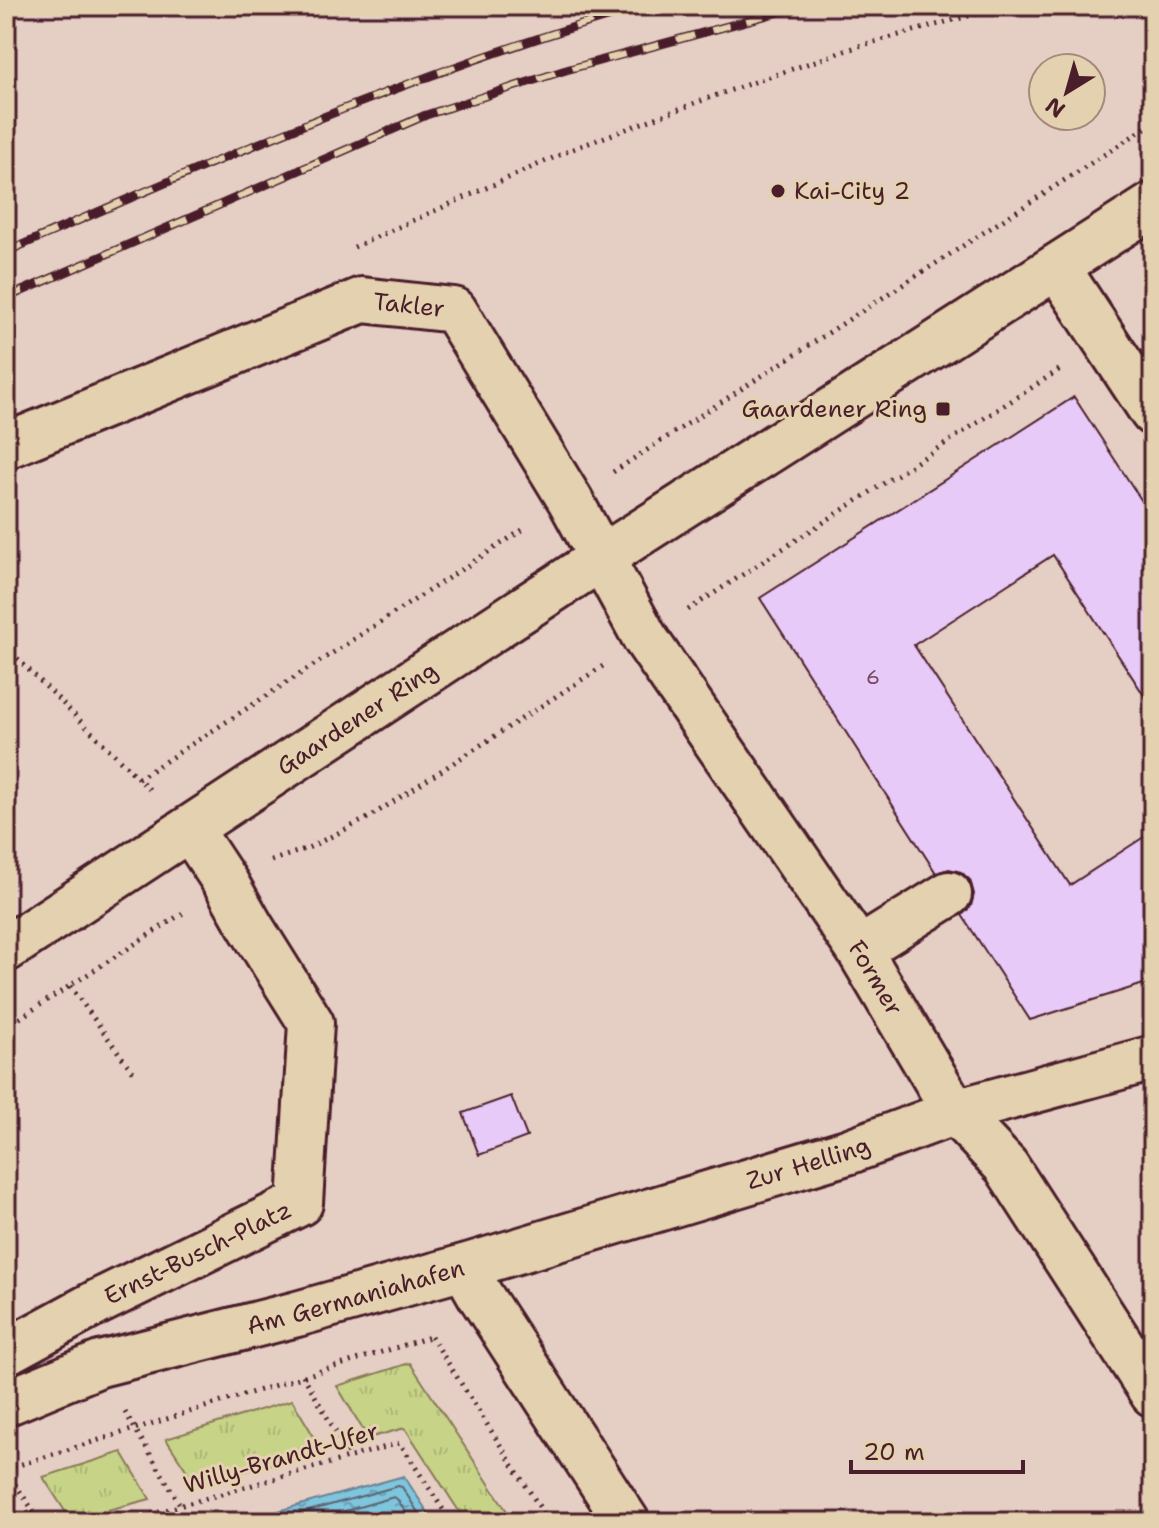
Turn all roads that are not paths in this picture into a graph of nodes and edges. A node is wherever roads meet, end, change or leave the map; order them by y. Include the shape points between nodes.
1 (1153, 205) edge
2 (1057, 267) junction
3 (1153, 413) edge
4 (6, 446) edge
5 (601, 558) junction
6 (190, 829) junction
7 (949, 894) dead end
8 (6, 949) edge
9 (859, 950) junction
10 (1153, 1058) edge
11 (955, 1112) junction
12 (464, 1267) junction
13 (6, 1352) edge
14 (1153, 1394) edge
15 (6, 1403) edge
16 (627, 1522) edge

1 - 2 street, Gaardener Ring
2 - 3 street
2 - 5 street, Gaardener Ring
4 - 5 street, Takler via 362,300 454,310
5 - 6 street, Gaardener Ring
5 - 9 street, Former via 645,638
6 - 8 street, Gaardener Ring
6 - 13 street, Ernst-Busch-Platz via 311,1023 300,1203
7 - 9 street
9 - 11 street, Former
10 - 11 street, Zur Helling
11 - 12 street, Zur Helling via 847,1152
11 - 14 street, Former via 1006,1166
12 - 15 street, Am Germaniahafen via 100,1364
12 - 16 street, Am Germaniahafen

